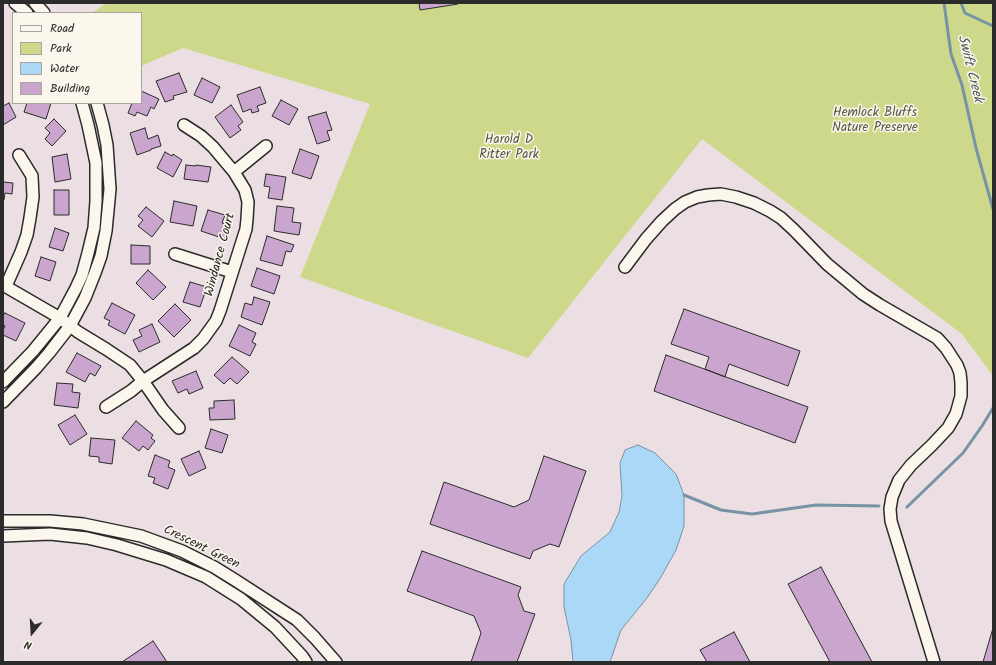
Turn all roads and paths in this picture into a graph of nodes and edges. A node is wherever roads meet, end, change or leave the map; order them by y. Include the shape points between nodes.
1 (15, 3) edge
2 (35, 3) edge
3 (26, 12) edge
4 (43, 12) edge
5 (82, 104) edge
6 (97, 104) edge
7 (184, 125) dead end
8 (266, 146) dead end
9 (19, 155) dead end
10 (234, 172) junction
11 (175, 254) dead end
12 (625, 267) dead end
13 (232, 272) junction
14 (4, 285) edge
15 (60, 318) junction
16 (70, 326) junction
17 (143, 381) junction
18 (3, 382) edge
19 (3, 402) edge
20 (106, 406) dead end
21 (180, 428) dead end
22 (3, 521) edge
23 (3, 536) edge
24 (306, 662) edge
25 (336, 662) edge
26 (934, 662) edge

1 - 3 street
2 - 4 street
5 - 15 street via 96,163 94,228 82,275
6 - 16 street via 107,145 110,189 106,232 95,273
7 - 10 street, Windance Court via 213,147
8 - 10 street
9 - 14 street via 32,176 33,197 27,234
10 - 13 street, Windance Court via 244,190 248,209 246,229
11 - 13 street
12 - 26 street via 662,221 675,209 697,197 722,194 736,196 781,218 827,264 864,294 937,338 946,348 960,373 961,396 956,414 948,428 899,480 890,508 891,521
13 - 17 street, Windance Court via 216,321 203,339 194,348
14 - 15 street
15 - 16 street
15 - 18 street
16 - 17 street via 130,365
16 - 19 street via 36,368
17 - 20 street, Windance Court
17 - 21 street via 163,410
22 - 25 street, Crescent Green via 83,524 141,536 182,551 214,567 297,620
23 - 24 street, Crescent Green via 50,534 86,538 166,560 206,577 241,599 275,627

